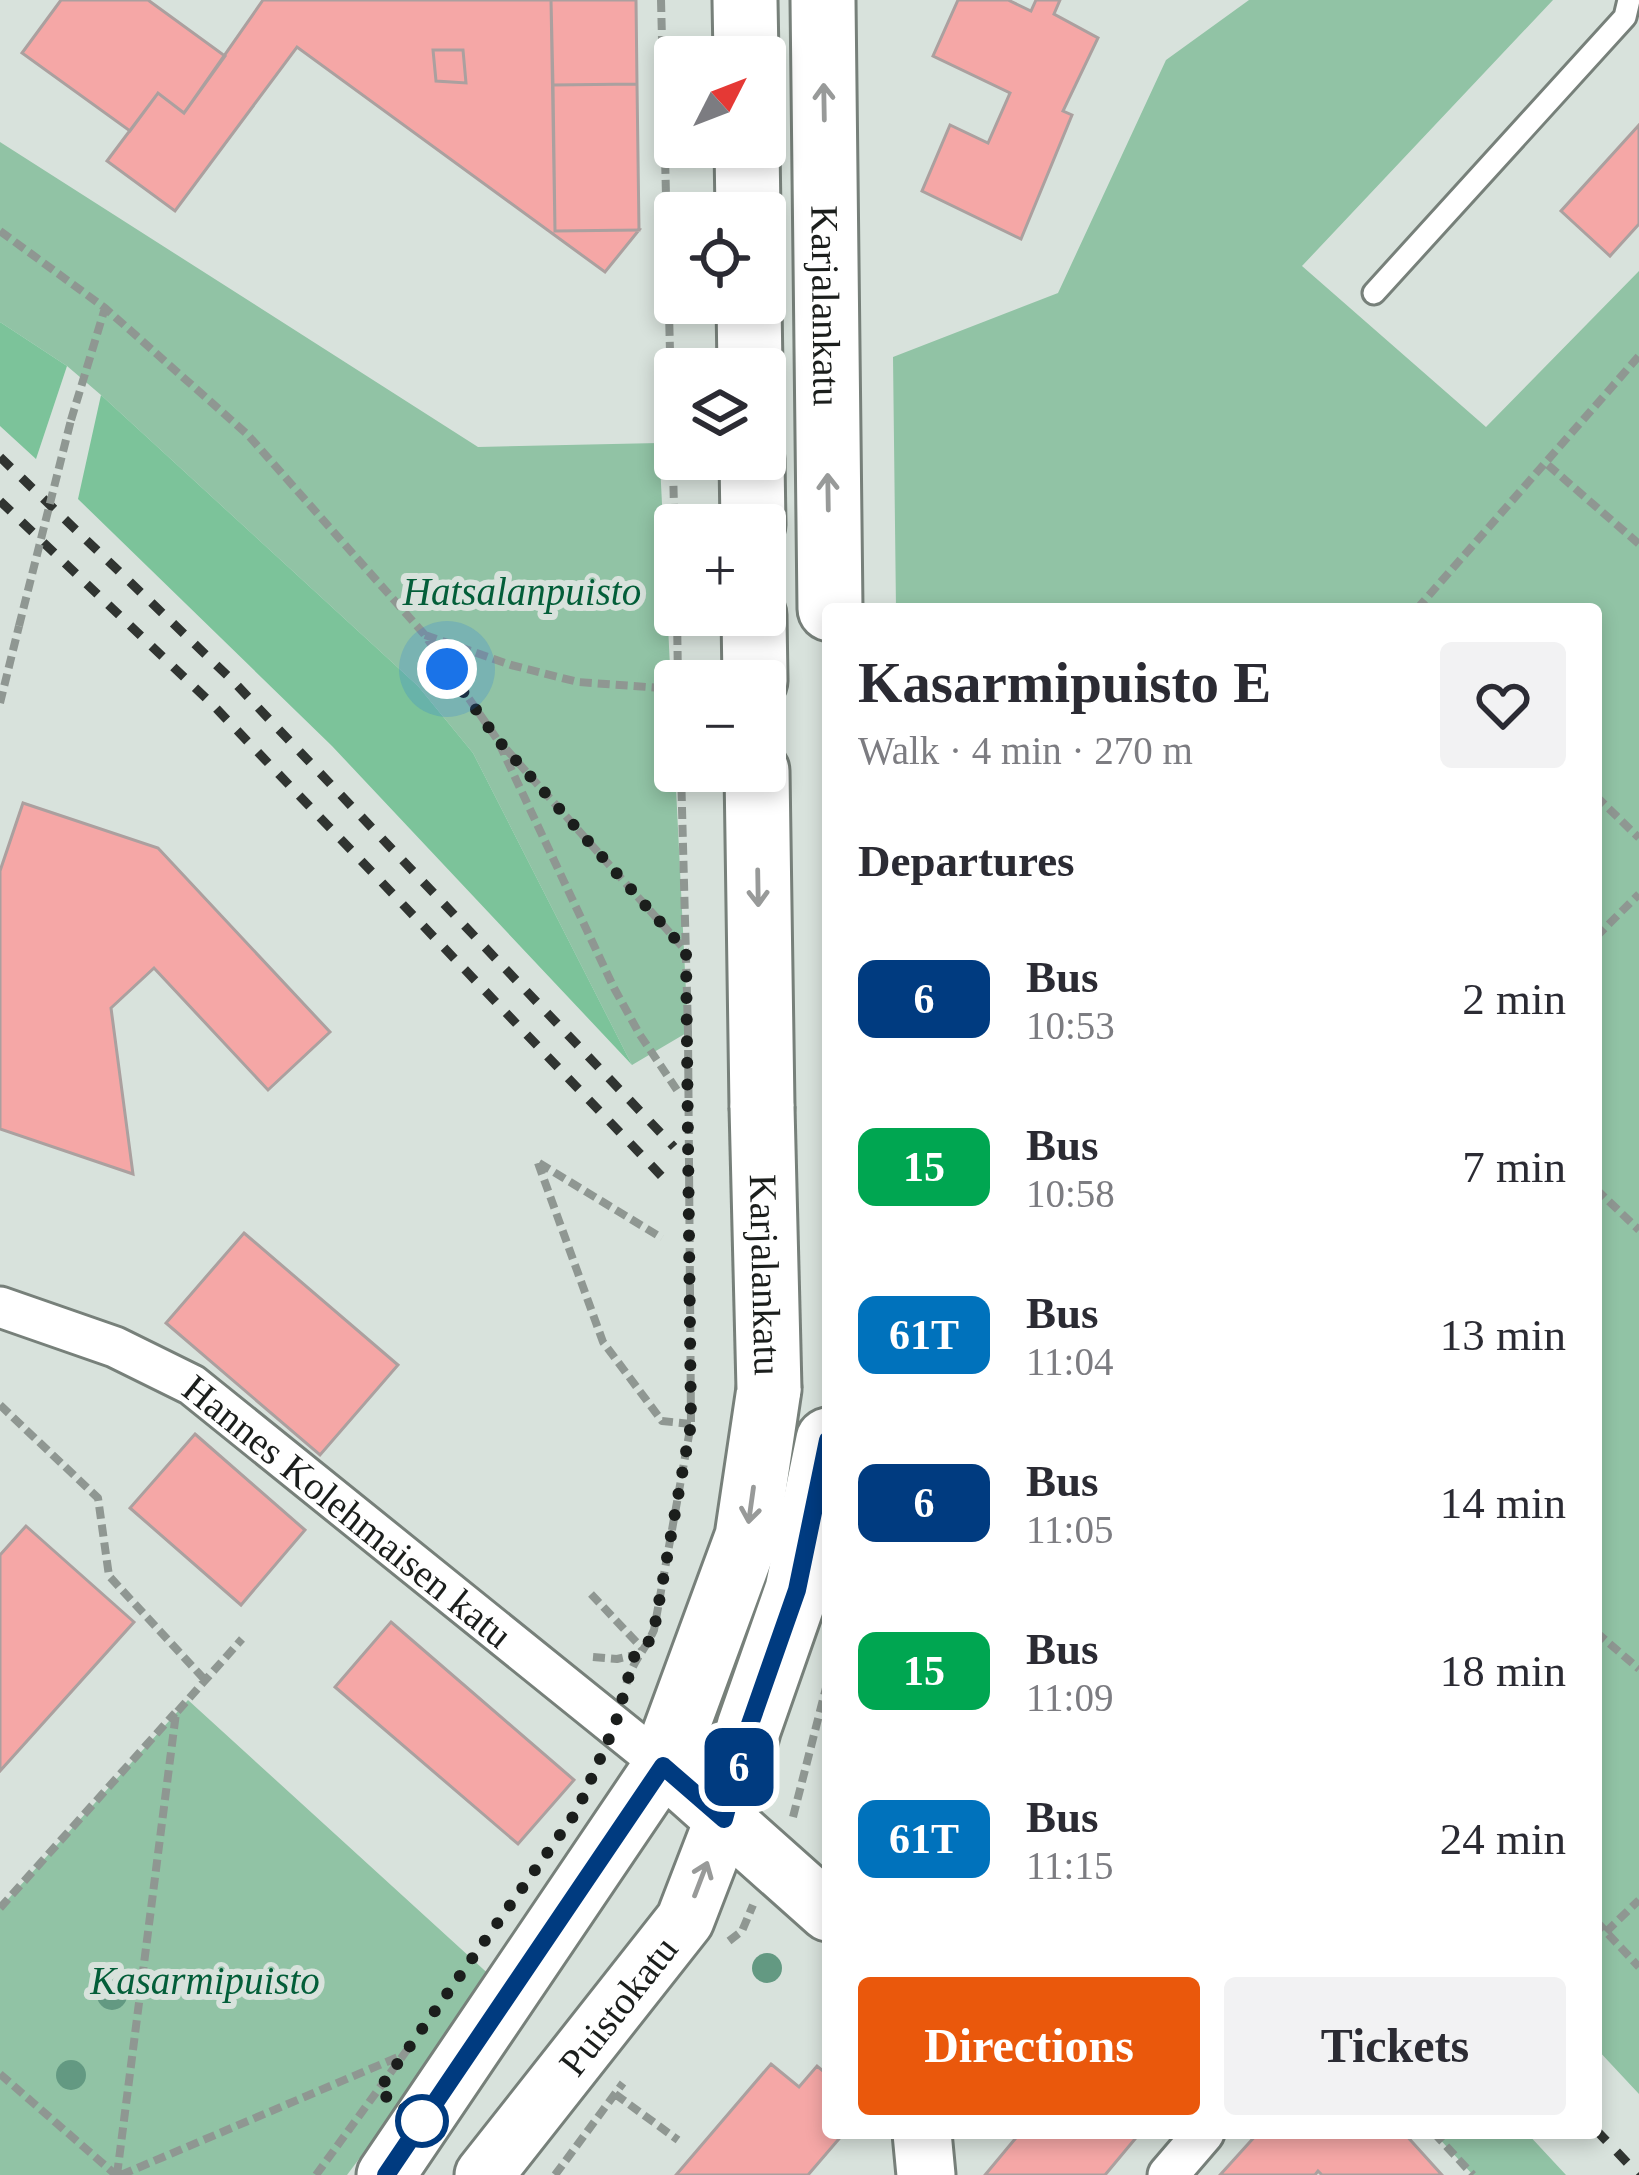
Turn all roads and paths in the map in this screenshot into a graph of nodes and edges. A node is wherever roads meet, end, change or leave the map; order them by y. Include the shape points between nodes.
1 (661, 0) edge
2 (745, 0) edge
3 (823, 0) edge
4 (1629, 0) edge
5 (746, 36) edge
6 (0, 230) edge
7 (1374, 293) dead end
8 (105, 308) junction
9 (1639, 356) edge
10 (1548, 465) junction
11 (674, 504) edge
12 (1639, 544) edge
13 (830, 603) edge
14 (1422, 603) edge
15 (424, 634) junction
16 (654, 684) edge
17 (0, 703) edge
18 (497, 739) junction
19 (682, 792) edge
20 (757, 792) edge
21 (1602, 802) edge
22 (1639, 838) edge
23 (1639, 894) edge
24 (1602, 931) edge
25 (686, 951) junction
26 (677, 1090) dead end
27 (1602, 1195) edge
28 (1639, 1230) edge
29 (662, 1238) dead end
30 (0, 1307) edge
31 (0, 1405) edge
32 (691, 1424) junction
33 (822, 1469) edge
34 (591, 1594) dead end
35 (1602, 1637) edge
36 (242, 1639) dead end
37 (642, 1648) junction
38 (1639, 1669) edge
39 (205, 1681) junction
40 (822, 1701) edge
41 (176, 1713) junction
42 (615, 1725) junction
43 (663, 1766) junction
44 (724, 1819) junction
45 (792, 1829) dead end
46 (1639, 1900) edge
47 (822, 1907) edge
48 (0, 1908) edge
49 (1602, 1928) edge
50 (1606, 1932) junction
51 (1639, 1967) edge
52 (417, 2036) dead end
53 (404, 2054) junction
54 (0, 2074) edge
55 (615, 2094) dead end
56 (923, 2139) edge
57 (1199, 2139) edge
58 (1440, 2139) edge
59 (678, 2140) dead end
60 (118, 2175) edge
61 (316, 2175) edge
62 (386, 2175) edge
63 (484, 2175) edge
64 (926, 2175) edge
65 (1168, 2175) edge
66 (1473, 2175) edge

1 - 11 path
2 - 5 main road
13 -> 3 main road, Karjalankatu
4 - 7 lane via 1624,17
6 - 8 path
8 - 15 path via 248,434
8 - 17 path, bridge
9 - 10 path
10 - 12 path
10 - 14 path
15 - 16 path via 578,682
15 - 18 path
18 - 25 path
18 - 26 path via 614,988
19 - 25 path
20 -> 43 main road, Karjalankatu, bridge via 769,1389 747,1538
21 - 22 path
23 - 24 path
25 - 32 path, bridge
27 - 28 path
29 - 32 path via 538,1162 603,1342 662,1421
30 - 42 street, Hannes Kolehmaisen katu via 115,1347 192,1385
31 - 39 path via 98,1498 109,1576
32 - 37 path via 654,1630
33 - 44 main road via 797,1590
34 - 37 path
35 - 38 path
36 - 39 path
37 - 42 path
39 - 41 path
40 - 45 path
41 - 48 path
41 - 60 path
42 - 43 street, Hannes Kolehmaisen katu
43 - 44 main road
43 - 62 main road
44 - 47 main road
63 -> 44 main road, Puistokatu via 685,1920
46 - 50 path
49 - 50 path
50 - 51 path
52 - 53 path
53 - 60 path
53 - 61 path
54 - 60 path
55 - 59 path
56 - 64 main road
57 - 65 street
58 - 66 path

